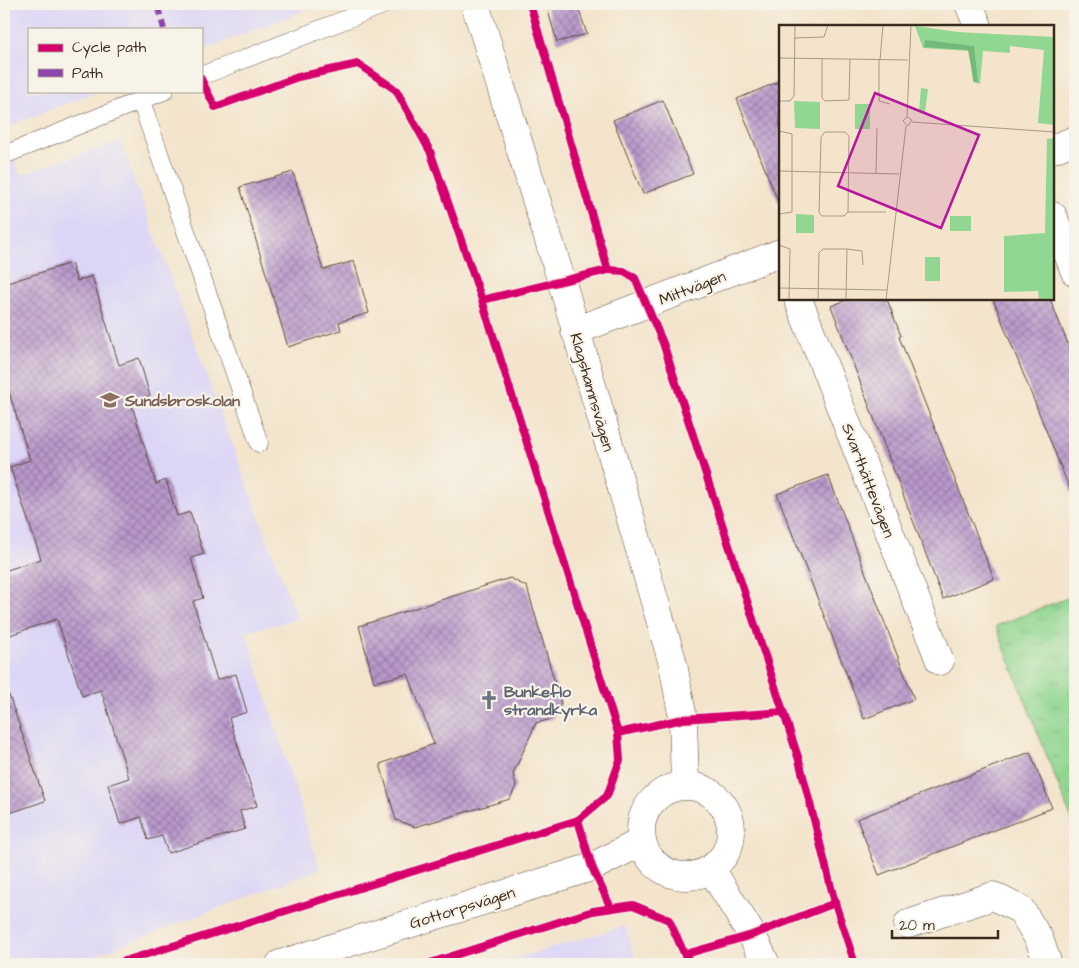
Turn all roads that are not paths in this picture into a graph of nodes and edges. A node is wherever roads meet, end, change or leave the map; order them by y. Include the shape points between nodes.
1 (385, 4) edge
2 (475, 4) edge
3 (969, 4) edge
4 (978, 25) edge
5 (202, 76) edge
6 (162, 92) edge
7 (140, 101) junction
8 (1075, 140) edge
9 (1054, 149) edge
10 (4, 155) edge
11 (1054, 219) edge
12 (779, 253) edge
13 (1075, 272) edge
14 (798, 300) edge
15 (576, 331) junction
16 (259, 443) dead end
17 (940, 661) dead end
18 (685, 785) junction
19 (642, 842) junction
20 (711, 869) junction
21 (908, 924) dead end
22 (280, 964) edge
23 (766, 964) edge
24 (1048, 964) edge

1 - 5 lane
2 - 15 street, Klagshamnsvägen
3 - 4 street
6 - 7 lane
7 - 10 lane
7 - 16 lane
8 - 9 street
11 - 13 street
12 - 15 street, Mittvägen
14 - 17 street, Svarthättevägen
15 - 18 street, Klagshamnsvägen via 673,664 684,719
18 - 19 street via 665,790 649,804 641,822
18 - 20 street via 704,789 720,801 729,817 731,837 724,855
19 - 20 street via 649,858 662,870 678,876 695,876
19 - 22 street, Gottorpsvägen via 592,867
20 - 23 street
21 - 24 street via 993,896 1021,910 1039,939

